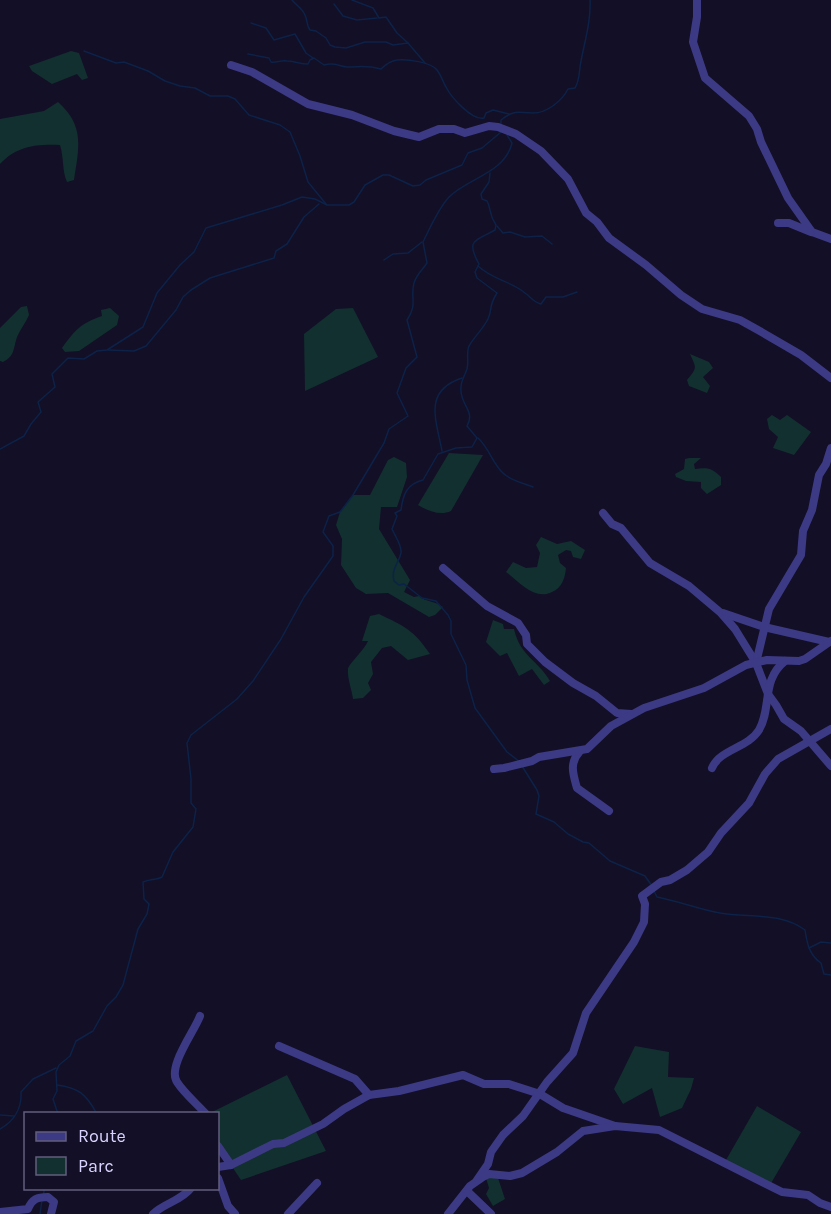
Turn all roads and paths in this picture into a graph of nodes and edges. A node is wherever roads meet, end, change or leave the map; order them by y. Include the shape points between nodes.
1 (697, 0) edge
2 (231, 65) dead end
3 (778, 223) dead end
4 (812, 232) junction
5 (831, 239) edge
6 (831, 378) edge
7 (831, 448) edge
8 (603, 513) dead end
9 (443, 568) dead end
10 (721, 613) junction
11 (764, 627) junction
12 (830, 641) edge
13 (784, 661) junction
14 (756, 663) junction
15 (768, 694) junction
16 (632, 714) junction
17 (831, 729) edge
18 (809, 742) junction
19 (580, 751) junction
20 (831, 766) edge
21 (494, 768) dead end
22 (712, 768) dead end
23 (609, 811) dead end
24 (200, 1017) dead end
25 (279, 1046) dead end
26 (540, 1094) junction
27 (369, 1095) junction
28 (205, 1112) edge
29 (615, 1126) junction
30 (219, 1147) edge
31 (231, 1165) junction
32 (219, 1167) edge
33 (477, 1180) junction
34 (219, 1181) edge
35 (317, 1183) dead end
36 (190, 1190) edge
37 (467, 1191) junction
38 (831, 1207) edge
39 (31, 1210) edge
40 (0, 1212) edge
41 (51, 1214) edge
42 (153, 1214) edge
43 (235, 1214) edge
44 (288, 1214) edge
45 (448, 1214) edge
46 (490, 1214) edge

1 - 4 street via 693,42 705,78 748,116 788,198
2 - 6 street via 252,72 308,104 394,131 419,137 439,129 465,133 489,126 516,134 541,151 568,179 586,213 609,238 681,295 702,309 740,320 801,355
3 - 4 street
4 - 5 street
7 - 11 street via 803,531 801,555 774,597
8 - 10 street via 650,563 689,586
9 - 16 street via 487,606 518,623 526,635 526,644 545,662 617,713
10 - 11 street
10 - 14 street
11 - 12 street
11 - 14 street
12 - 13 street via 805,659
13 - 14 street
13 - 15 street via 769,684
14 - 15 street
14 - 16 street via 704,688
15 - 18 street via 784,719
15 - 22 street via 757,733
16 - 19 street
17 - 18 street
18 - 20 street
18 - 26 street via 770,767 749,803 698,862 642,896 644,922 634,942 586,1013 573,1053
19 - 21 street
19 - 23 street via 572,767 577,788
24 - 28 street via 174,1071 176,1080
25 - 27 street via 355,1079
26 - 27 street via 509,1084 484,1084 463,1074
26 - 29 street via 563,1108
26 - 33 street via 503,1135
27 - 31 street via 284,1143 273,1144
29 - 33 street via 583,1131 522,1173 489,1174
29 - 38 street via 659,1130 782,1192 813,1197
30 - 31 street
31 - 32 street
33 - 37 street
34 - 43 street
35 - 44 street
36 - 42 street
37 - 45 street
37 - 46 street
39 - 40 street
39 - 41 street via 35,1199 48,1197 54,1202

